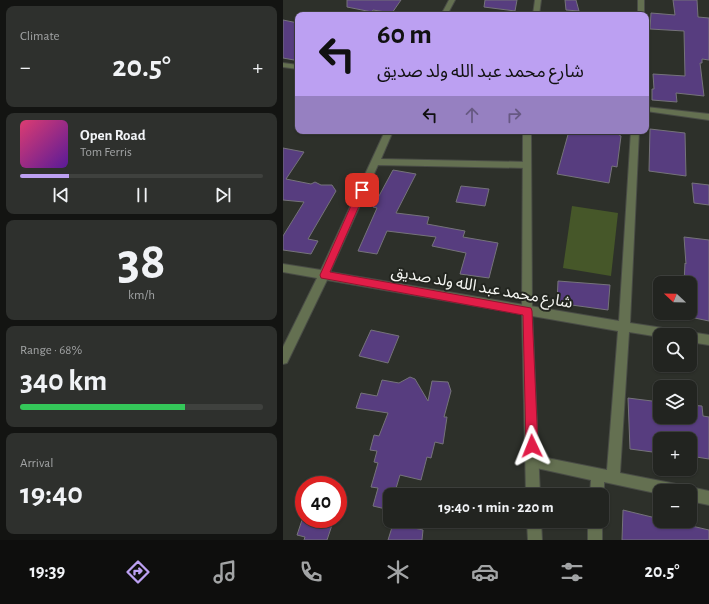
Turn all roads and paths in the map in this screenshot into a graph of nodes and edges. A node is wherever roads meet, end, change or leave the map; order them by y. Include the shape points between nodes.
1 (452, 0) edge
2 (538, 0) edge
3 (641, 0) edge
4 (446, 12) edge
5 (536, 12) edge
6 (641, 12) edge
7 (283, 65) edge
8 (295, 67) edge
9 (649, 109) edge
10 (709, 117) edge
11 (388, 134) edge
12 (527, 134) edge
13 (635, 134) edge
14 (374, 162) junction
15 (527, 164) junction
16 (283, 268) edge
17 (324, 275) junction
18 (527, 311) junction
19 (624, 326) junction
20 (653, 331) edge
21 (697, 338) edge
22 (709, 340) edge
23 (283, 359) edge
24 (532, 461) junction
25 (597, 474) junction
26 (613, 478) junction
27 (653, 486) edge
28 (533, 488) edge
29 (597, 488) edge
30 (697, 495) edge
31 (709, 498) edge
32 (534, 528) edge
33 (595, 528) edge
34 (535, 540) edge
35 (595, 540) edge

1 - 4 street
2 - 5 street
3 - 6 street
7 - 8 street
9 - 10 street
11 - 14 street
12 - 15 street
13 - 19 street
14 - 15 street
14 - 17 street
15 - 18 street
16 - 17 street, شارع محمد عبد الله ولد صديق
17 - 18 street, شارع محمد عبد الله ولد صديق
17 - 23 street
18 - 19 street, شارع محمد عبد الله ولد صديق
18 - 24 street
19 - 20 street, شارع محمد عبد الله ولد صديق
19 - 26 street
21 - 22 street
24 - 25 street
24 - 28 street
25 - 26 street
25 - 29 street
26 - 27 street
30 - 31 street
32 - 34 street
33 - 35 street

